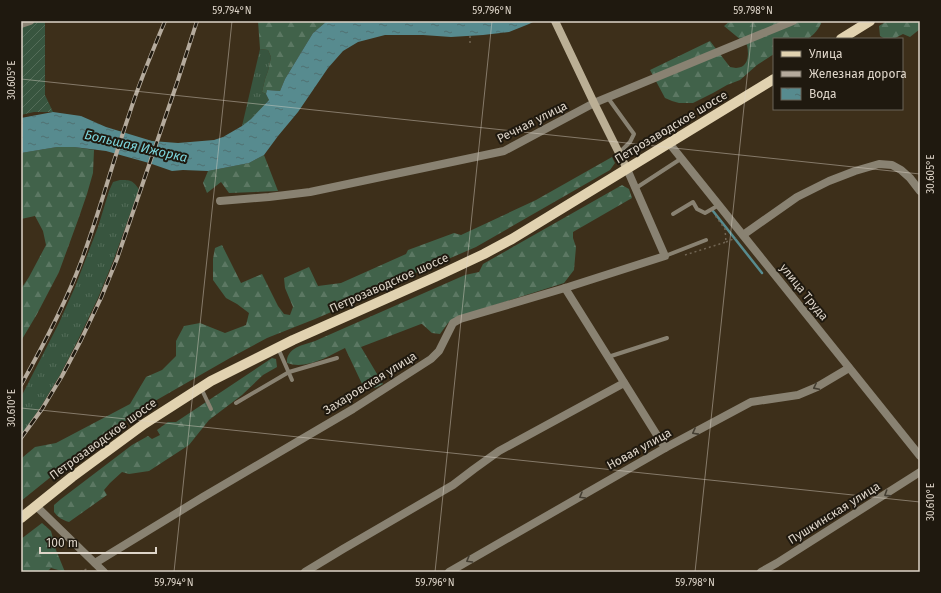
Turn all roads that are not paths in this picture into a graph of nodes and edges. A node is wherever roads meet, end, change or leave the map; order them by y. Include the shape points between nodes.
1 (30, 21) edge
2 (555, 21) edge
3 (793, 21) edge
4 (870, 21) edge
5 (21, 24) edge
6 (842, 38) edge
7 (773, 80) edge
8 (608, 98) junction
9 (594, 103) junction
10 (669, 142) junction
11 (619, 153) junction
12 (682, 158) junction
13 (627, 168) junction
14 (636, 189) junction
15 (920, 190) edge
16 (220, 201) dead end
17 (719, 205) junction
18 (674, 214) dead end
19 (740, 236) junction
20 (706, 240) dead end
21 (666, 256) junction
22 (565, 288) junction
23 (667, 338) dead end
24 (278, 348) junction
25 (608, 357) junction
26 (337, 358) dead end
27 (849, 368) junction
28 (289, 372) junction
29 (292, 380) dead end
30 (624, 384) junction
31 (200, 387) junction
32 (236, 403) dead end
33 (211, 409) dead end
34 (665, 448) junction
35 (920, 456) edge
36 (920, 472) edge
37 (36, 506) junction
38 (21, 518) edge
39 (95, 563) junction
40 (104, 572) edge
41 (305, 572) edge
42 (449, 572) edge
43 (761, 572) edge

1 - 5 street
2 - 9 main road
3 - 8 street, Речная улица
4 - 6 main road
7 - 10 main road, Петрозаводское шоссе
8 - 9 street, Речная улица
8 - 11 lane via 634,134
9 - 11 main road
9 - 16 street, Речная улица via 504,151 310,192
10 - 12 street, улица Труда
10 - 13 main road, Петрозаводское шоссе
11 - 13 main road
12 - 14 lane
12 - 17 street, улица Труда
13 - 14 street
13 - 24 main road, Петрозаводское шоссе via 484,254
14 - 21 street
15 - 19 street via 901,170 892,165 879,164 829,181 797,197
17 - 18 lane via 705,213 697,209 692,202
17 - 19 street, улица Труда
19 - 27 street, улица Труда
20 - 21 lane
21 - 22 street, Захаровская улица
22 - 25 street
22 - 39 street, Захаровская улица via 453,323 439,351 431,359 353,409
23 - 25 lane
24 - 28 lane
24 - 31 main road, Петрозаводское шоссе
25 - 30 street
26 - 28 lane
27 -> 34 street, Новая улица via 798,395 751,402
27 - 35 street, улица Труда
28 - 29 lane
28 - 32 lane
30 - 34 street
30 - 41 street via 499,451 453,485
31 - 33 lane
31 - 37 main road, Петрозаводское шоссе via 144,424
34 -> 42 street, Новая улица
36 -> 43 street, Пушкинская улица
37 - 38 main road, Петрозаводское шоссе
37 - 39 street
39 - 40 street

